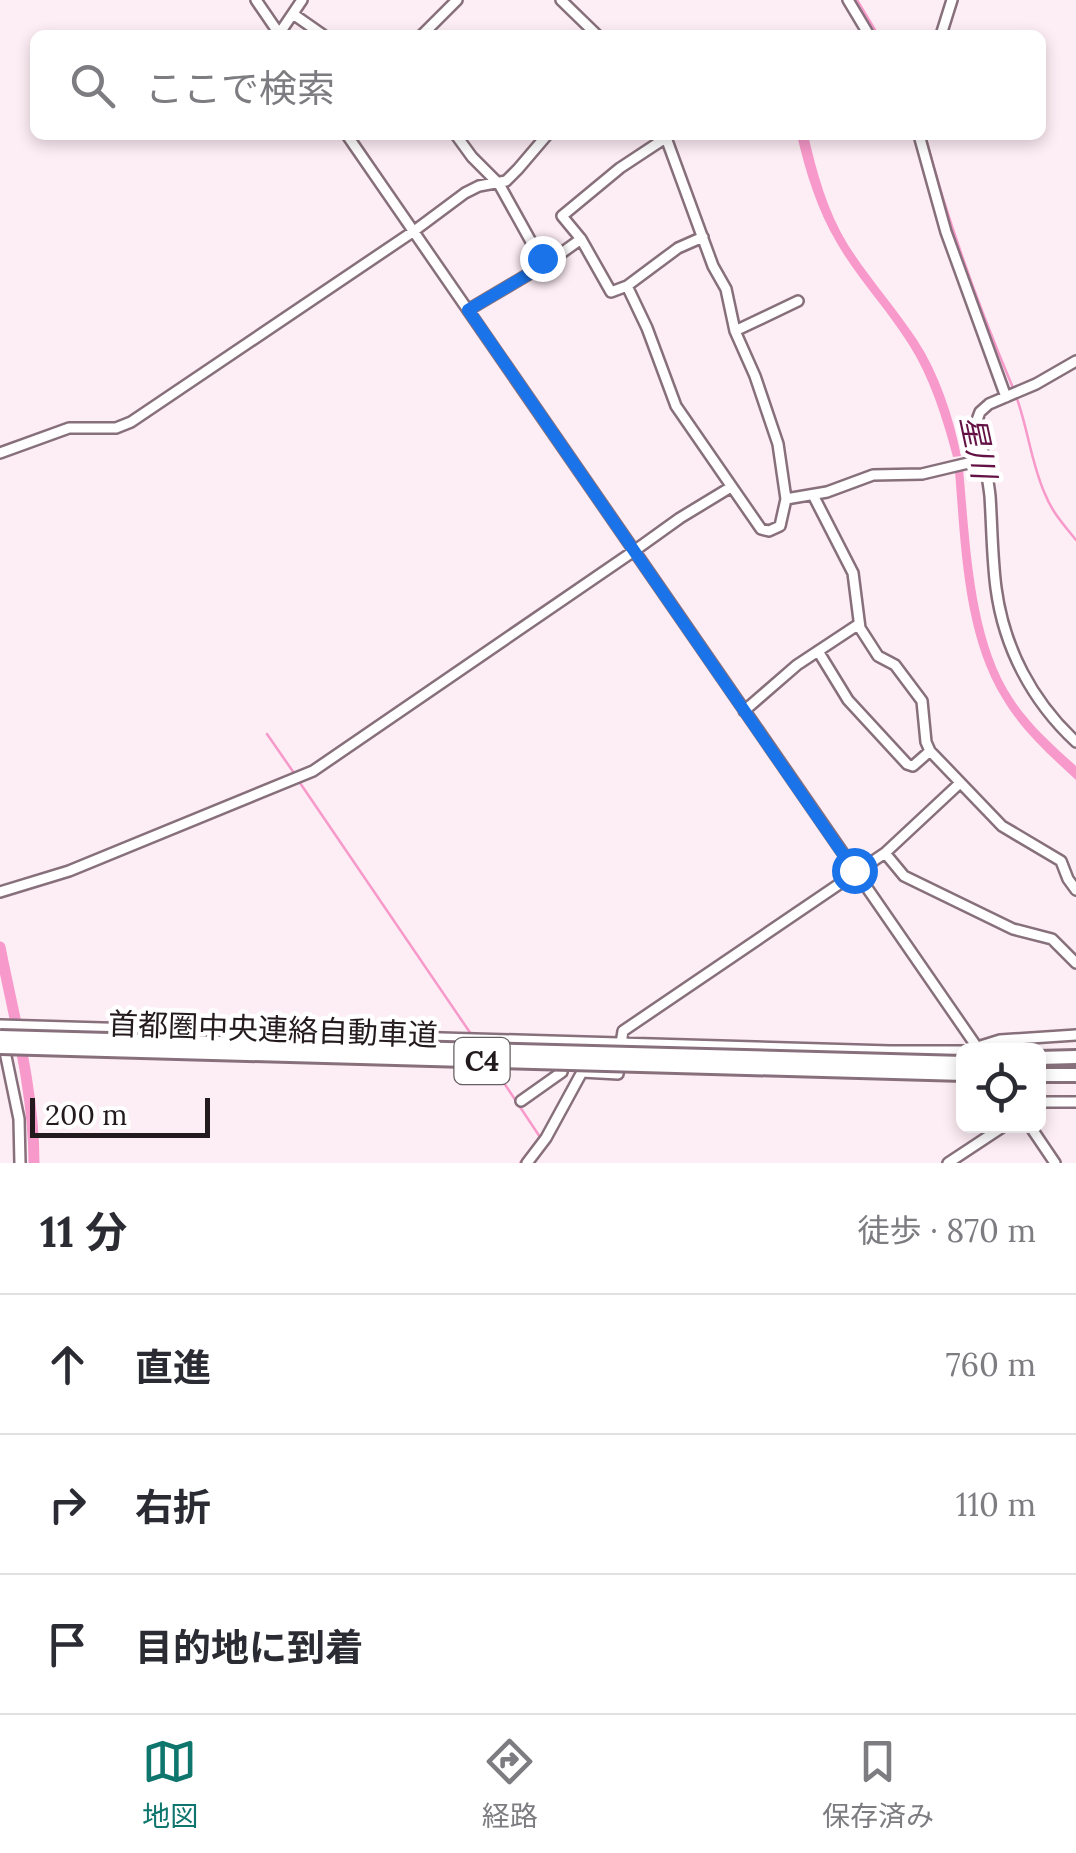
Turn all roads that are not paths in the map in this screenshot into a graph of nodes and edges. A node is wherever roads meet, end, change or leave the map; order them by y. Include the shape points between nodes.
1 (256, 0) edge
2 (302, 0) edge
3 (457, 0) edge
4 (562, 0) edge
5 (848, 0) edge
6 (952, 0) edge
7 (292, 14) junction
8 (277, 30) edge
9 (282, 30) edge
10 (316, 30) edge
11 (427, 30) edge
12 (592, 30) edge
13 (866, 30) edge
14 (943, 30) edge
15 (350, 140) edge
16 (460, 140) edge
17 (543, 140) edge
18 (660, 140) edge
19 (667, 140) edge
20 (919, 140) edge
21 (499, 184) junction
22 (414, 231) junction
23 (703, 237) junction
24 (581, 238) junction
25 (544, 265) junction
26 (627, 286) junction
27 (798, 301) dead end
28 (468, 310) junction
29 (735, 331) junction
30 (1076, 360) edge
31 (1012, 395) junction
32 (0, 453) edge
33 (985, 459) junction
34 (730, 487) junction
35 (813, 495) junction
36 (786, 499) junction
37 (634, 552) junction
38 (859, 624) junction
39 (818, 651) junction
40 (744, 711) junction
41 (1076, 742) edge
42 (930, 751) junction
43 (960, 783) junction
44 (885, 853) junction
45 (856, 873) junction
46 (1076, 890) edge
47 (0, 892) edge
48 (1076, 963) edge
49 (0, 1026) edge
50 (1076, 1034) edge
51 (0, 1037) edge
52 (621, 1042) junction
53 (974, 1043) edge
54 (993, 1043) edge
55 (0, 1048) edge
56 (956, 1050) edge
57 (1076, 1061) edge
58 (956, 1062) edge
59 (1046, 1062) edge
60 (562, 1072) dead end
61 (956, 1074) edge
62 (1046, 1075) edge
63 (1076, 1075) edge
64 (521, 1101) dead end
65 (1046, 1102) edge
66 (1076, 1102) edge
67 (993, 1133) edge
68 (1035, 1133) edge
69 (20, 1163) edge
70 (527, 1163) edge
71 (948, 1163) edge
72 (1055, 1163) edge

1 - 8 street
2 - 7 street
3 - 11 street
4 - 12 street
5 - 13 street
6 - 14 street
7 - 9 street
7 - 10 street
15 - 22 street
16 - 21 street
17 - 21 street
18 - 24 street via 562,216
19 - 23 street
20 - 31 street via 956,263
21 - 22 street via 472,189
21 - 25 street
22 - 28 street
22 - 32 street via 131,422 70,428
23 - 26 street
23 - 29 street via 726,289
24 - 25 street
24 - 26 street via 608,291
25 - 28 street
26 - 34 street via 676,406
27 - 29 street
28 - 37 street
29 - 36 street via 778,444
30 - 31 street
31 - 33 street via 978,416
33 - 35 street via 922,474 872,475
33 - 41 street via 995,585 1007,638 1033,692
34 - 36 street via 766,531 780,526
34 - 37 street
35 - 36 street
35 - 38 street via 852,573
37 - 40 street
37 - 47 street via 313,772 69,871
38 - 39 street
38 - 42 street via 878,656 895,665 922,701
39 - 40 street
39 - 42 street via 848,700 907,764
40 - 45 street
42 - 43 street
43 - 44 street
43 - 46 street via 1002,826 1061,860
44 - 45 street
44 - 48 street via 904,876 1012,929 1052,940
45 - 52 street via 623,1032
45 - 53 street
49 - 52 street
49 - 69 street
50 - 54 street
51 - 58 highway, 首都圏中央連絡自動車道 / C4, bridge
52 - 56 street
52 - 70 street via 618,1074 582,1072
55 - 61 highway, 首都圏中央連絡自動車道 / C4, bridge
57 - 59 highway
60 - 64 street
62 - 63 highway
65 - 66 street
67 - 71 street
68 - 72 street

